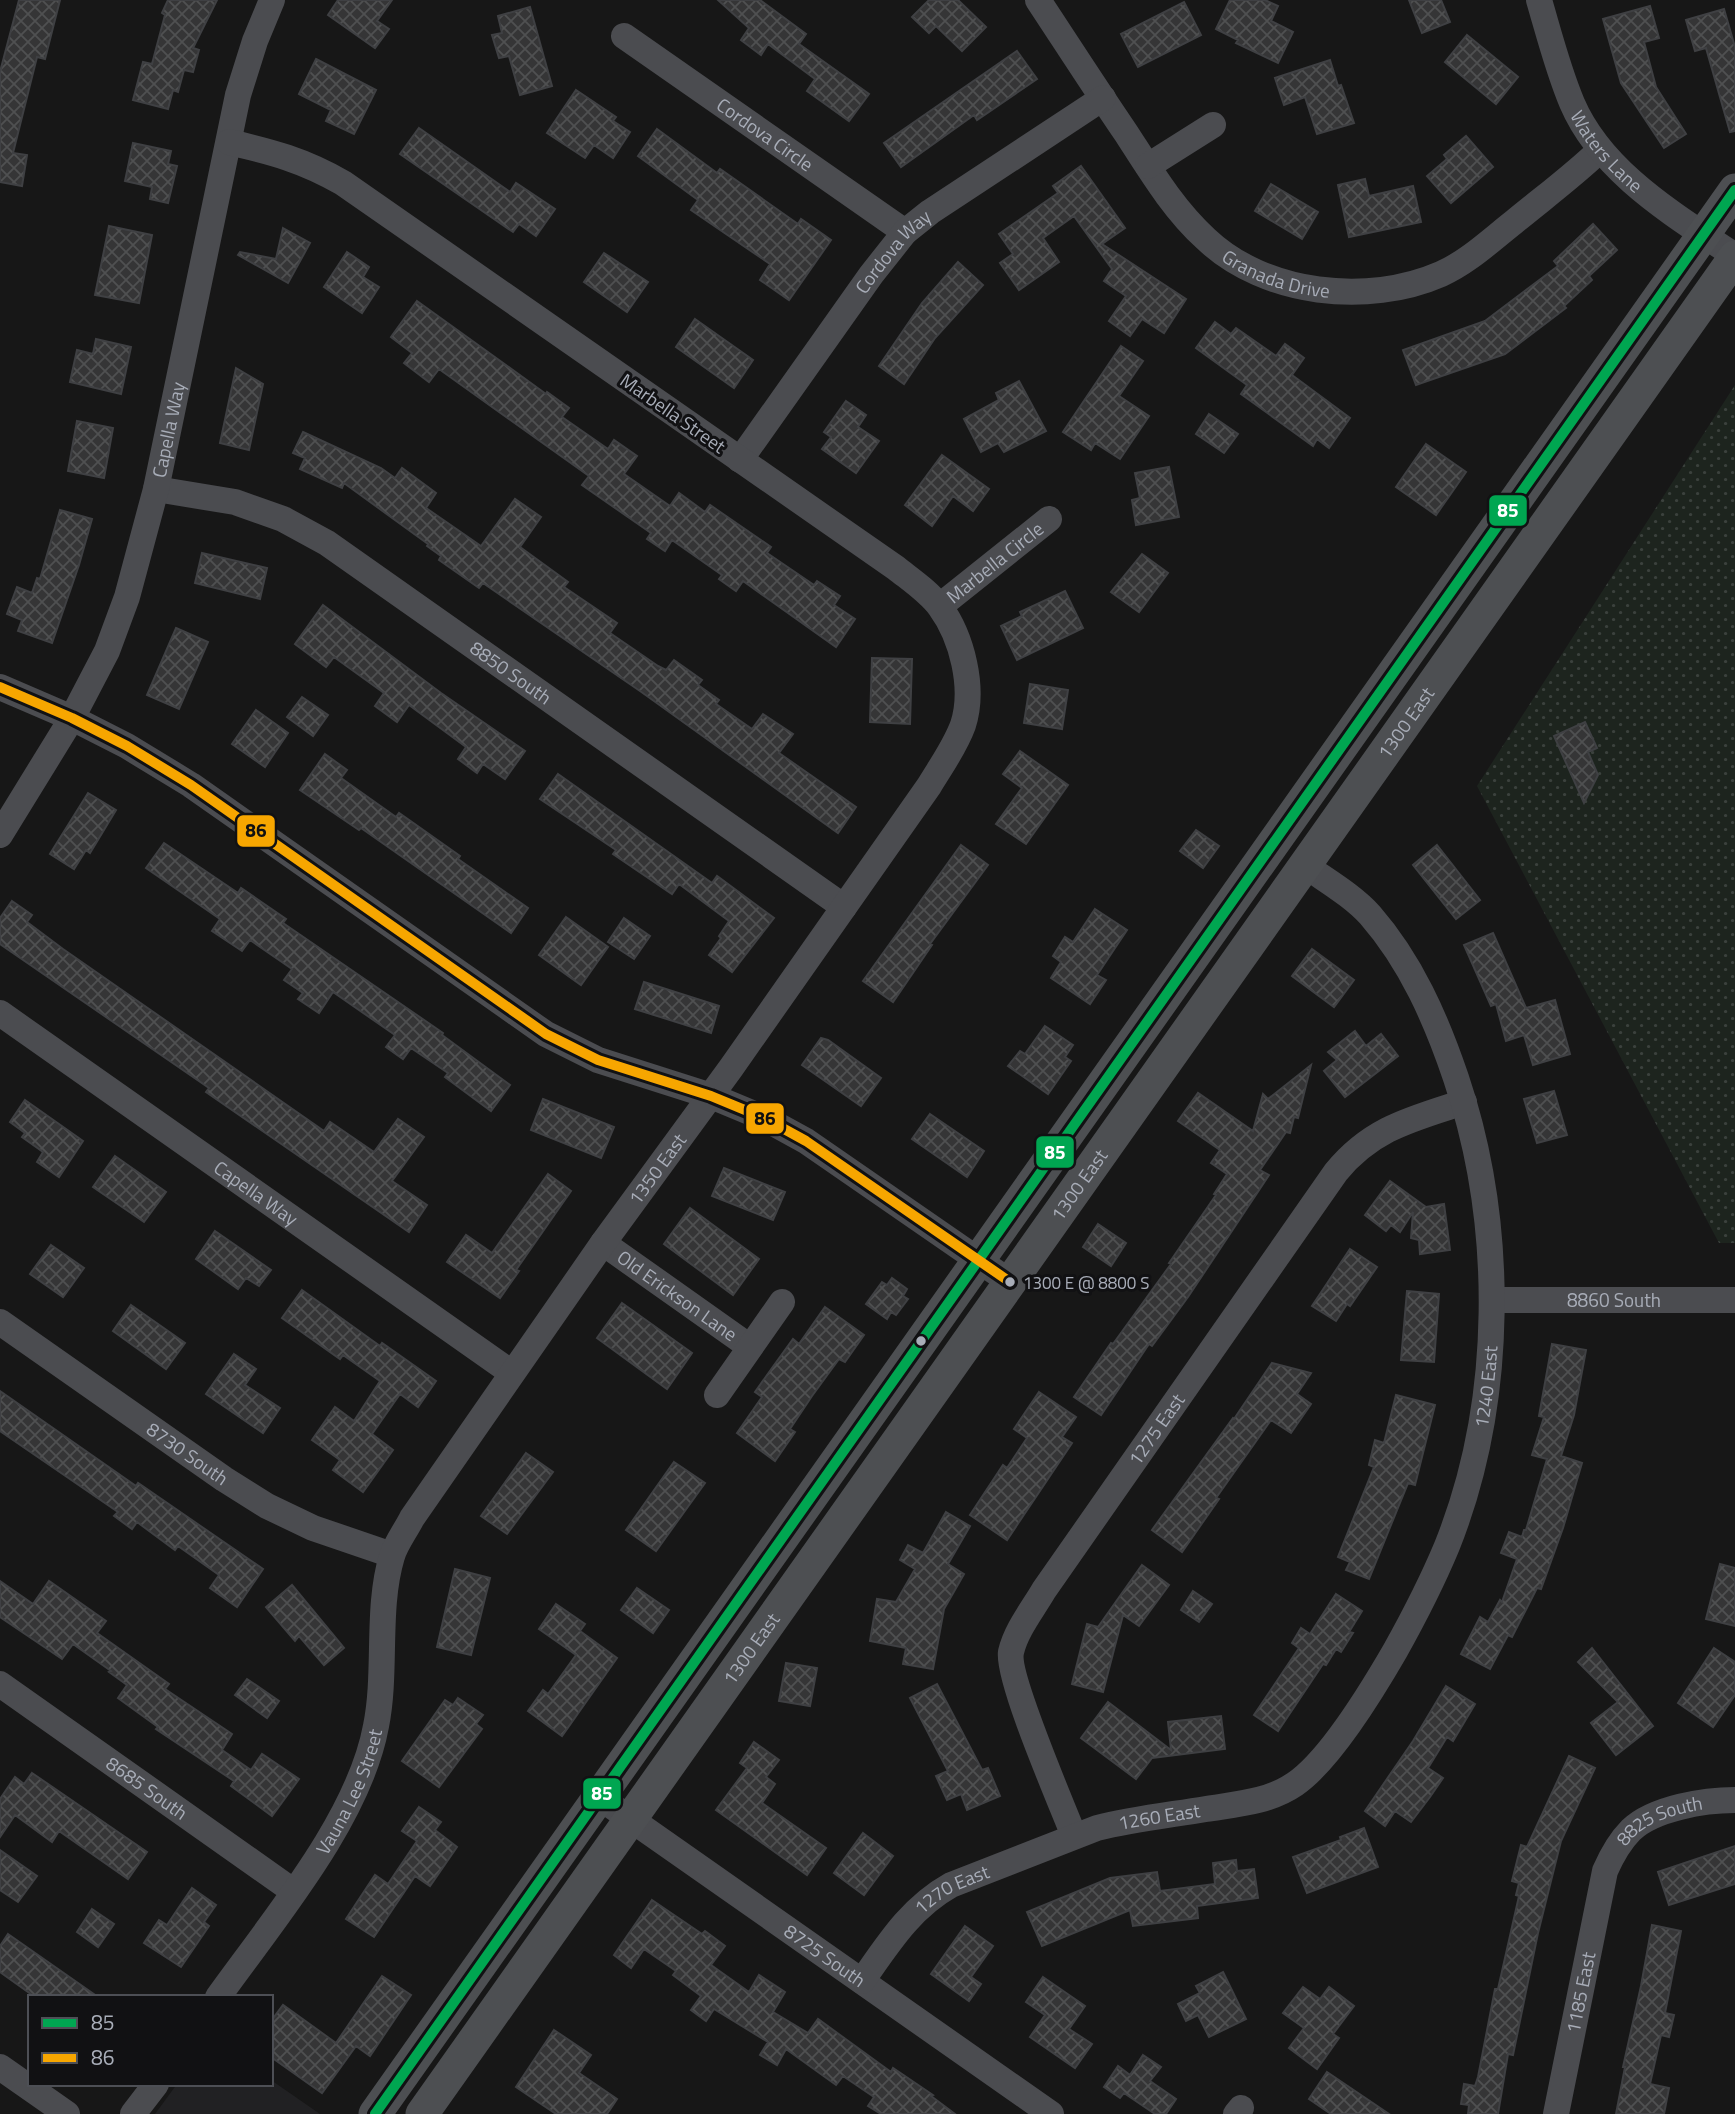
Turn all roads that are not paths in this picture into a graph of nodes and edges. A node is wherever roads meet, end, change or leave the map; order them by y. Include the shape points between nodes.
1 (272, 0) edge
2 (1038, 0) edge
3 (1539, 0) edge
4 (624, 36) dead end
5 (1102, 98) junction
6 (1213, 125) dead end
7 (229, 142) junction
8 (1600, 150) junction
9 (1148, 166) junction
10 (1735, 190) edge
11 (905, 232) junction
12 (1704, 235) junction
13 (1735, 257) edge
14 (740, 460) junction
15 (156, 489) junction
16 (1049, 519) dead end
17 (940, 606) junction
18 (0, 687) edge
19 (72, 718) junction
20 (929, 786) joint
21 (0, 835) edge
22 (1306, 866) junction
23 (844, 906) junction
24 (0, 1013) edge
25 (710, 1096) junction
26 (1464, 1102) junction
27 (603, 1243) junction
28 (979, 1261) junction
29 (1010, 1282) junction
30 (1493, 1300) junction
31 (1735, 1300) edge
32 (782, 1302) dead end
33 (0, 1322) edge
34 (750, 1347) junction
35 (512, 1373) junction
36 (716, 1395) dead end
37 (393, 1555) junction
38 (0, 1684) edge
39 (599, 1797) junction
40 (1735, 1800) edge
41 (1246, 1803) joint
42 (629, 1818) junction
43 (1074, 1836) junction
44 (1605, 1871) joint
45 (293, 1891) junction
46 (862, 1981) junction
47 (219, 1995) edge
48 (0, 2067) edge
49 (154, 2086) edge
50 (67, 2114) edge
51 (133, 2114) edge
52 (375, 2114) edge
53 (422, 2114) edge
54 (1052, 2114) edge
55 (1556, 2114) edge

1 - 7 street, Capella Way via 245,74
2 - 5 street, Granada Drive
3 - 8 street, Waters Lane via 1573,104
4 - 11 street, Cordova Circle
5 - 9 street, Granada Drive
5 - 11 street, Cordova Way
6 - 9 street
7 - 14 street, Marbella Street via 311,165 343,183
7 - 15 street, Capella Way
8 - 9 street, Granada Drive via 1473,255 1441,274 1366,292 1326,292 1284,283 1244,266 1207,241 1177,209
8 - 12 street, Waters Lane via 1632,182
10 - 12 main road, 1300 East
11 - 14 street, Cordova Way
12 - 13 street, Waters Lane
12 - 28 main road, 1300 East
13 - 22 main road, 1300 East
14 - 17 street, Marbella Street via 896,568
15 - 19 street, Capella Way via 127,597 107,651
15 - 23 street, 8850 South via 235,502 283,519 327,543
16 - 17 street, Marbella Circle
17 - 20 street, Marbella Street via 964,659 967,687 964,723
18 - 19 street
19 - 21 street, Capella Way
19 - 25 street via 191,785 546,1034 598,1060
20 - 23 street, 1350 East
22 - 26 street, 1240 East via 1367,912 1400,953 1447,1051
22 - 29 main road, 1300 East
23 - 25 street, 1350 East
24 - 35 street, Capella Way
25 - 27 street, 1350 East
25 - 28 street via 806,1141
26 - 30 street, 1240 East via 1480,1167
26 - 43 street, 1275 East via 1396,1126 1352,1153 1025,1621 1011,1654 1018,1689
27 - 34 street, Old Erickson Lane
27 - 35 street, 1350 East
28 - 29 street
28 - 39 main road, 1300 East
29 - 42 main road, 1300 East
30 - 31 street, 8860 South
30 - 41 street, 1240 East via 1488,1386 1471,1469 1448,1544 1418,1610 1384,1669 1314,1768 1271,1796
32 - 34 street, Old Erickson Lane
33 - 37 street, 8730 South via 267,1506 313,1528
34 - 36 street, Old Erickson Lane
35 - 37 street, 1350 East via 412,1518
37 - 45 street, Vauna Lee Street via 376,1727 346,1809
38 - 45 street, 8685 South
39 - 42 street, 8725 South
39 - 52 main road, 1300 East
40 - 44 street, 8825 South via 1683,1806 1633,1828 1616,1847
41 - 43 street, 1260 East via 1121,1822
42 - 46 street, 8725 South
42 - 53 main road, 1300 East
43 - 46 street, 1270 East via 932,1896 900,1926
44 - 55 street, 1185 East
45 - 47 street, Vauna Lee Street
46 - 54 street, 8725 South
48 - 50 street
49 - 51 street

